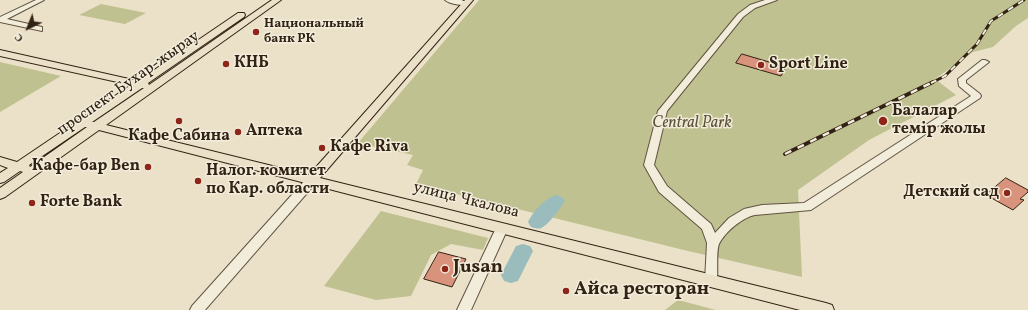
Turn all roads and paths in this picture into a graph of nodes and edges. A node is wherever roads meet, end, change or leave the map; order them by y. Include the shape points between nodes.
1 (41, 0) edge
2 (263, 0) edge
3 (277, 0) edge
4 (448, 0) edge
5 (774, 0) edge
6 (468, 2) edge
7 (0, 20) edge
8 (39, 29) dead end
9 (0, 53) edge
10 (985, 62) dead end
11 (140, 84) junction
12 (153, 87) junction
13 (83, 122) junction
14 (98, 126) junction
15 (0, 161) edge
16 (19, 166) junction
17 (34, 171) junction
18 (0, 179) edge
19 (311, 181) junction
20 (0, 194) edge
21 (502, 228) junction
22 (713, 243) junction
23 (711, 281) junction
24 (197, 310) edge
25 (464, 310) edge
26 (826, 310) edge

1 - 7 street
2 - 11 main road, проспект Бухар-жырау
3 - 12 main road, проспект Бухар-жырау
4 - 6 street
5 - 22 street via 745,9 663,111 656,130 649,165 663,189 707,227
6 - 19 main road
7 - 8 street
9 - 11 main road
10 - 22 street via 962,79 962,84 977,96 807,207 747,212 729,224
11 - 12 main road
11 - 13 main road, проспект Бухар-жырау
12 - 14 main road, проспект Бухар-жырау
13 - 14 main road, улица Чкалова
13 - 16 main road, проспект Бухар-жырау
14 - 17 main road, проспект Бухар-жырау
14 - 19 main road, улица Чкалова
15 - 16 main road
16 - 17 main road
16 - 18 main road, проспект Бухар-жырау
17 - 20 main road, проспект Бухар-жырау
19 - 21 main road, улица Чкалова
19 - 24 street
21 - 23 main road, улица Чкалова
21 - 25 street
22 - 23 street
23 - 26 main road, улица Чкалова

